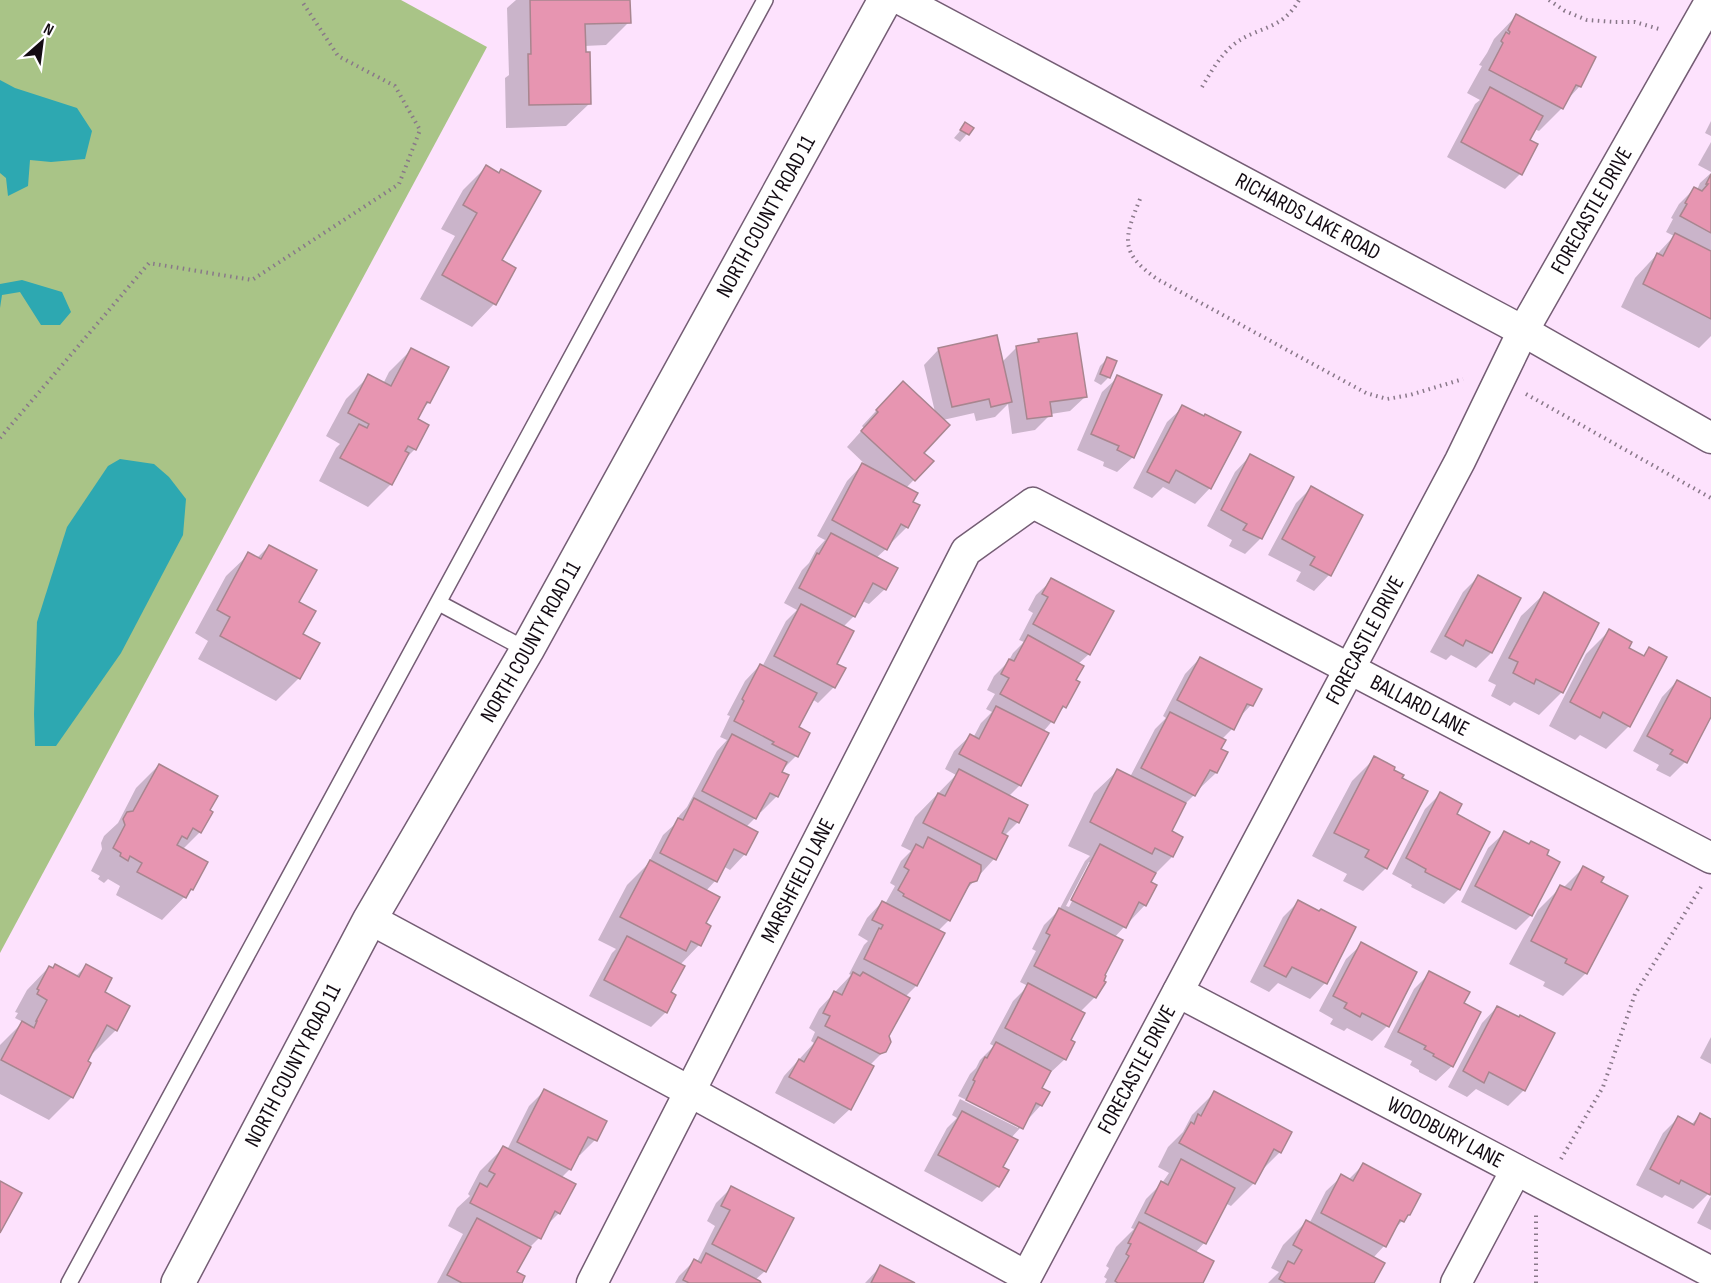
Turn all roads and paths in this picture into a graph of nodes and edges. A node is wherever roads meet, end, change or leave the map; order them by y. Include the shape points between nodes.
1 (301, 0) edge
2 (765, 0) edge
3 (885, 0) edge
4 (902, 0) edge
5 (1299, 0) edge
6 (1548, 0) edge
7 (1711, 0) edge
8 (1659, 30) dead end
9 (1202, 87) dead end
10 (1140, 199) dead end
11 (1523, 331) junction
12 (1499, 380) junction
13 (0, 438) edge
14 (1711, 438) edge
15 (1711, 498) edge
16 (1033, 503) joint
17 (439, 603) junction
18 (527, 650) junction
19 (1350, 669) junction
20 (1708, 869) edge
21 (370, 919) junction
22 (1178, 992) junction
23 (689, 1091) junction
24 (1516, 1170) junction
25 (1546, 1186) junction
26 (1711, 1272) edge
27 (1025, 1280) edge
28 (69, 1283) edge
29 (178, 1283) edge
30 (592, 1283) edge
31 (1456, 1283) edge
32 (1536, 1283) edge

1 - 13 path via 338,56 395,86 420,130 399,184 252,280 149,263
2 - 17 lane
3 - 18 main road, NORTH COUNTY ROAD 11
4 - 11 street, RICHARDS LAKE ROAD
5 - 9 path via 1293,11 1274,26 1234,45 1215,64
6 - 8 path via 1587,20 1635,22
7 - 11 street, FORECASTLE DRIVE
10 - 12 path via 1128,228 1128,245 1138,266 1366,393 1387,399 1478,375
11 - 12 street, FORECASTLE DRIVE
11 - 14 street, RICHARDS LAKE ROAD
12 - 15 path
12 - 19 street, FORECASTLE DRIVE
16 - 19 street, BALLARD LANE
16 - 23 street, MARSHFIELD LANE via 966,551
17 - 18 lane
17 - 28 lane
18 - 21 main road, NORTH COUNTY ROAD 11
19 - 20 street, BALLARD LANE
19 - 22 street, FORECASTLE DRIVE
20 - 25 path via 1635,994 1603,1086
21 - 23 street
21 - 29 main road, NORTH COUNTY ROAD 11
22 - 24 street, WOODBURY LANE
22 - 27 street, FORECASTLE DRIVE
23 - 27 street
23 - 30 street, MARSHFIELD LANE
24 - 25 street, WOODBURY LANE
24 - 31 street
25 - 26 street, WOODBURY LANE
25 - 32 path via 1536,1212

